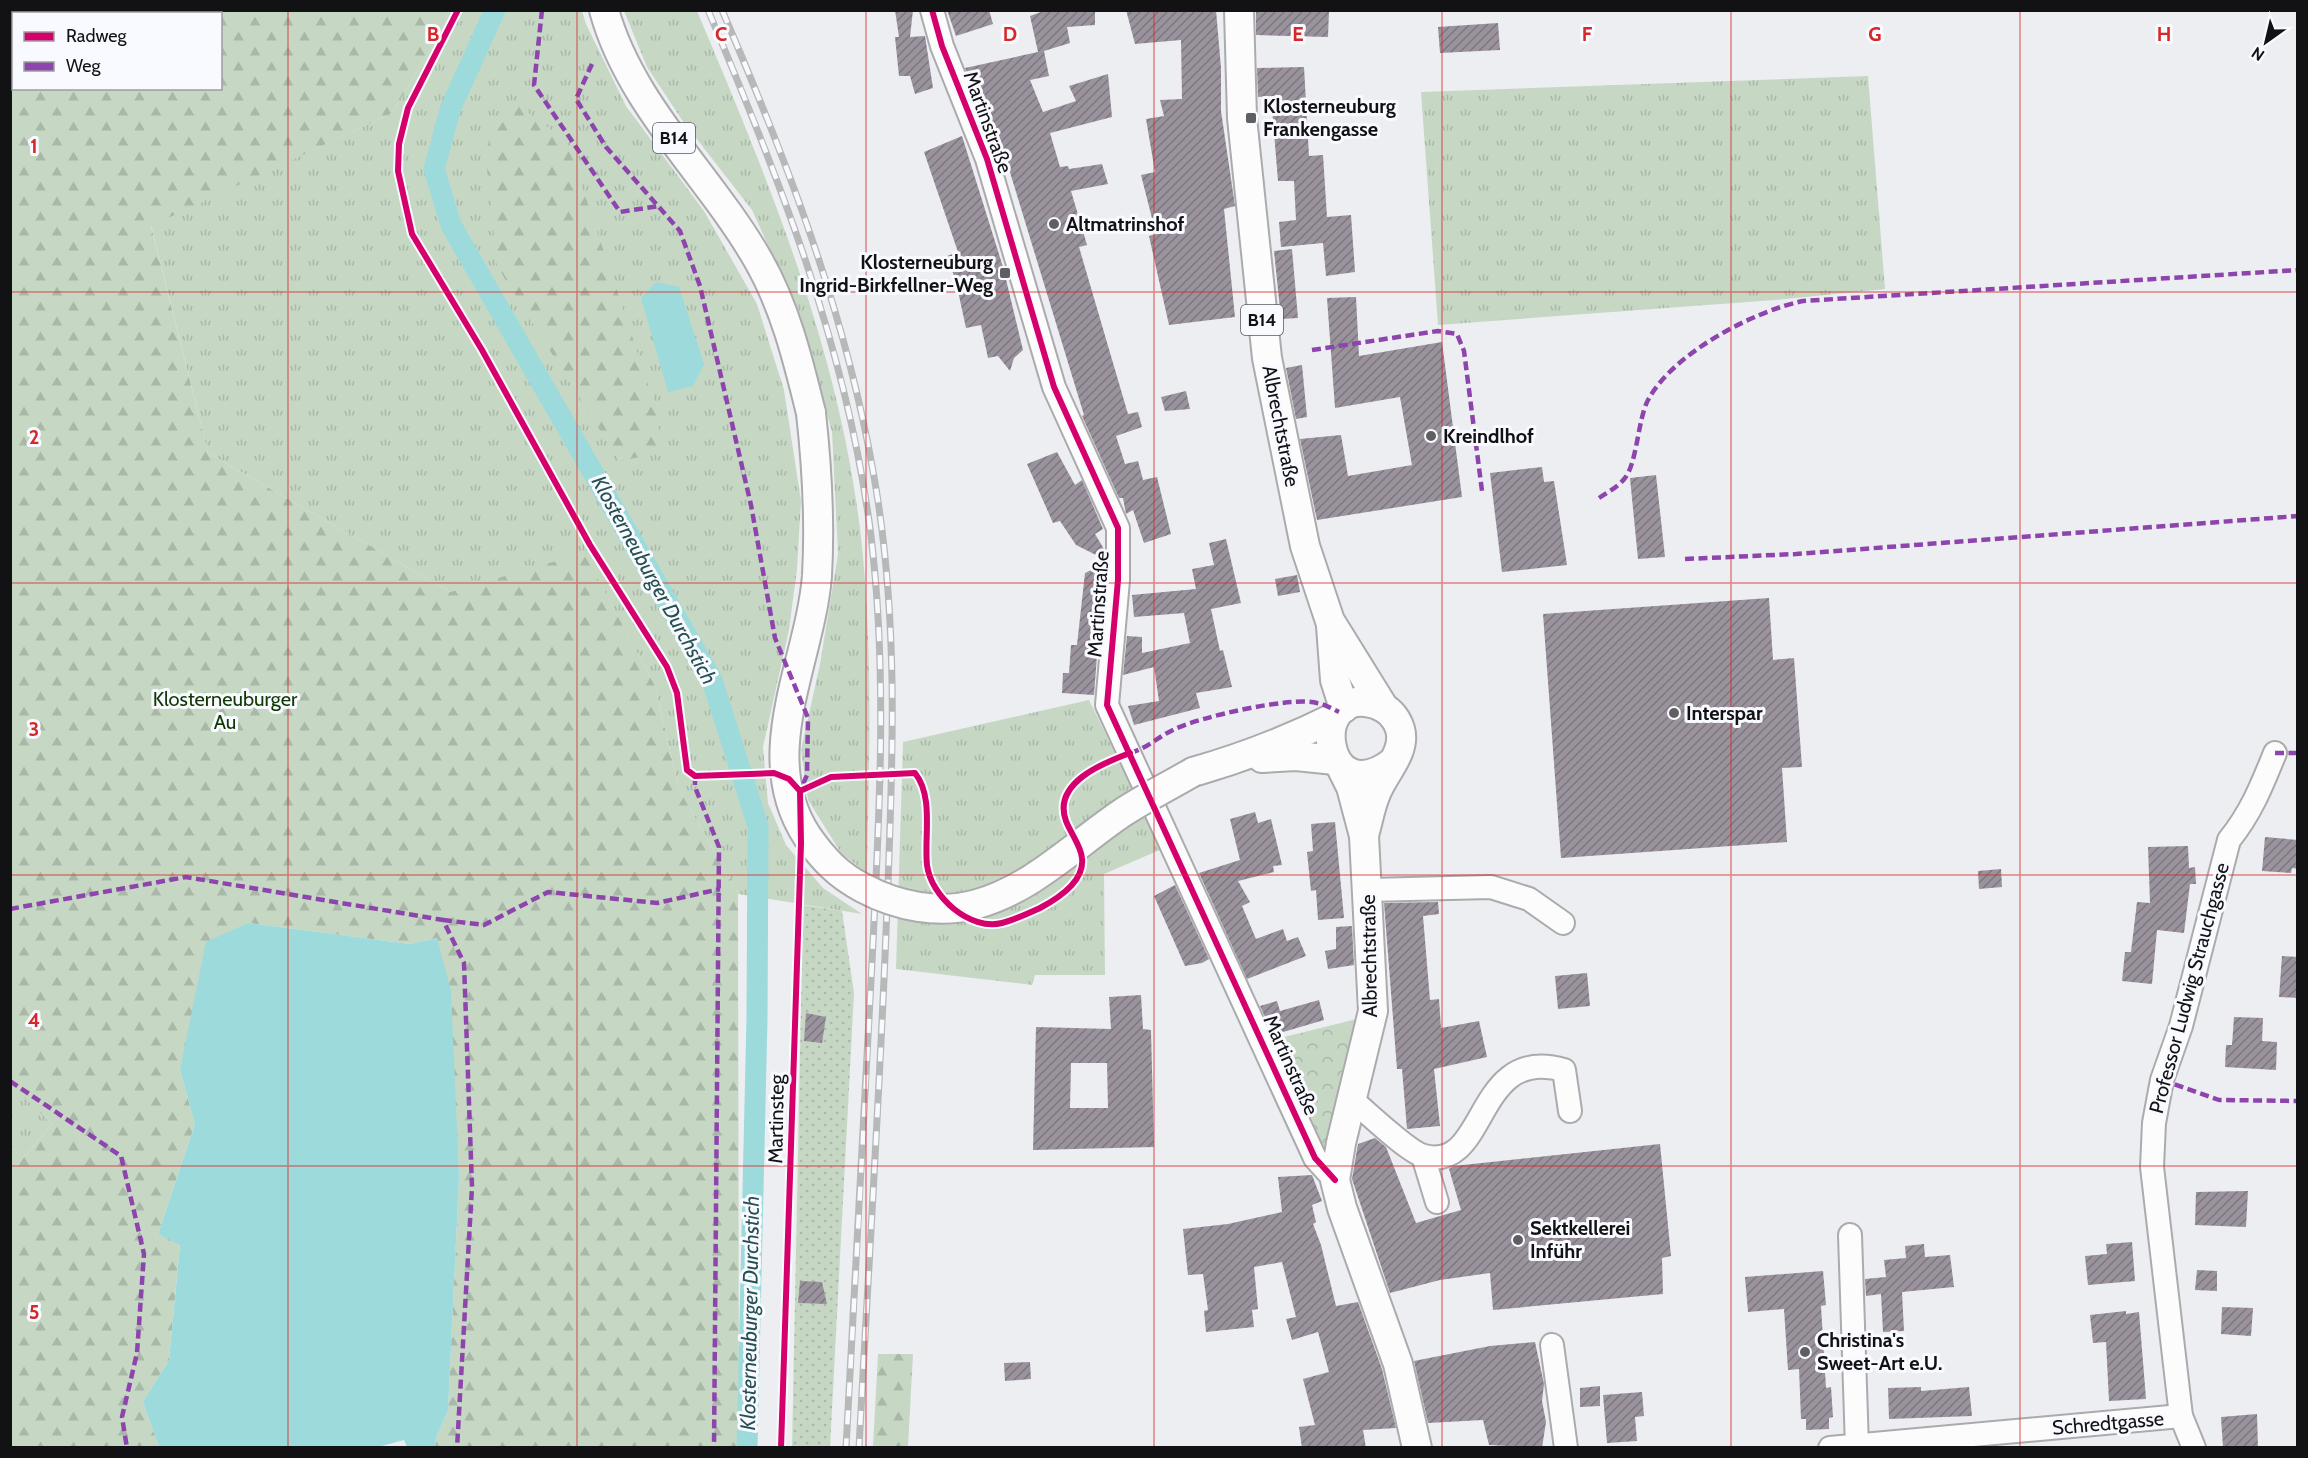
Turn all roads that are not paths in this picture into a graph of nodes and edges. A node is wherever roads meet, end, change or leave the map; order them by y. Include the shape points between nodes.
1 (604, 10) edge
2 (932, 10) edge
3 (1239, 10) edge
4 (1330, 621) junction
5 (1384, 708) junction
6 (1339, 712) junction
7 (2275, 753) dead end
8 (1236, 759) junction
9 (1393, 762) junction
10 (1338, 763) junction
11 (1364, 836) junction
12 (1368, 890) junction
13 (1563, 923) dead end
14 (1352, 1100) junction
15 (1570, 1111) dead end
16 (1423, 1156) junction
17 (1335, 1180) junction
18 (1437, 1202) dead end
19 (1850, 1235) dead end
20 (1552, 1346) dead end
21 (2181, 1416) junction
22 (1857, 1447) edge
23 (1417, 1448) edge
24 (1566, 1448) edge
25 (1830, 1448) edge
26 (2194, 1448) edge

1 - 8 main road, B14, bridge via 634,82 758,259 790,329 811,413 817,465 817,576 789,710 783,762 788,794 802,828 822,858 845,879 881,897 919,908 976,904 1021,886 1123,813 1193,772
2 - 17 street, Martinstraße via 942,46 987,159 1054,387 1118,528 1118,580 1107,705 1315,1158
3 - 4 main road, Albrechtstraße / B14 via 1242,118 1267,358 1305,546
4 - 5 main road, Albrechtstraße / B14
4 - 6 main road, Albrechtstraße / B14
5 - 6 main road, B14 via 1363,703
5 - 9 main road, B14 via 1397,722 1401,736
6 - 8 main road, B14 via 1297,736
6 - 10 main road, B14 via 1329,735
7 - 21 street, Professor Ludwig Strauchgasse via 2258,796 2229,840 2181,1026 2162,1080 2154,1123 2152,1167
8 - 10 main road, B14 via 1296,756
9 - 10 main road, B14 via 1368,775 1351,772
9 - 11 main road, Albrechtstraße via 1375,794
10 - 11 main road, Albrechtstraße via 1351,787
11 - 12 main road, Albrechtstraße
12 - 13 street via 1491,887 1529,899
12 - 14 main road, Albrechtstraße via 1373,1011
14 - 16 street
14 - 17 main road, Albrechtstraße
15 - 16 street via 1564,1070 1534,1065 1515,1073 1496,1089 1463,1145 1445,1157
16 - 18 street
17 - 23 main road, Martinstraße via 1398,1364
19 - 22 street
20 - 24 street
21 - 22 street, Schredtgasse
21 - 26 street, Professor Ludwig Strauchgasse
22 - 25 street, Schredtgasse

